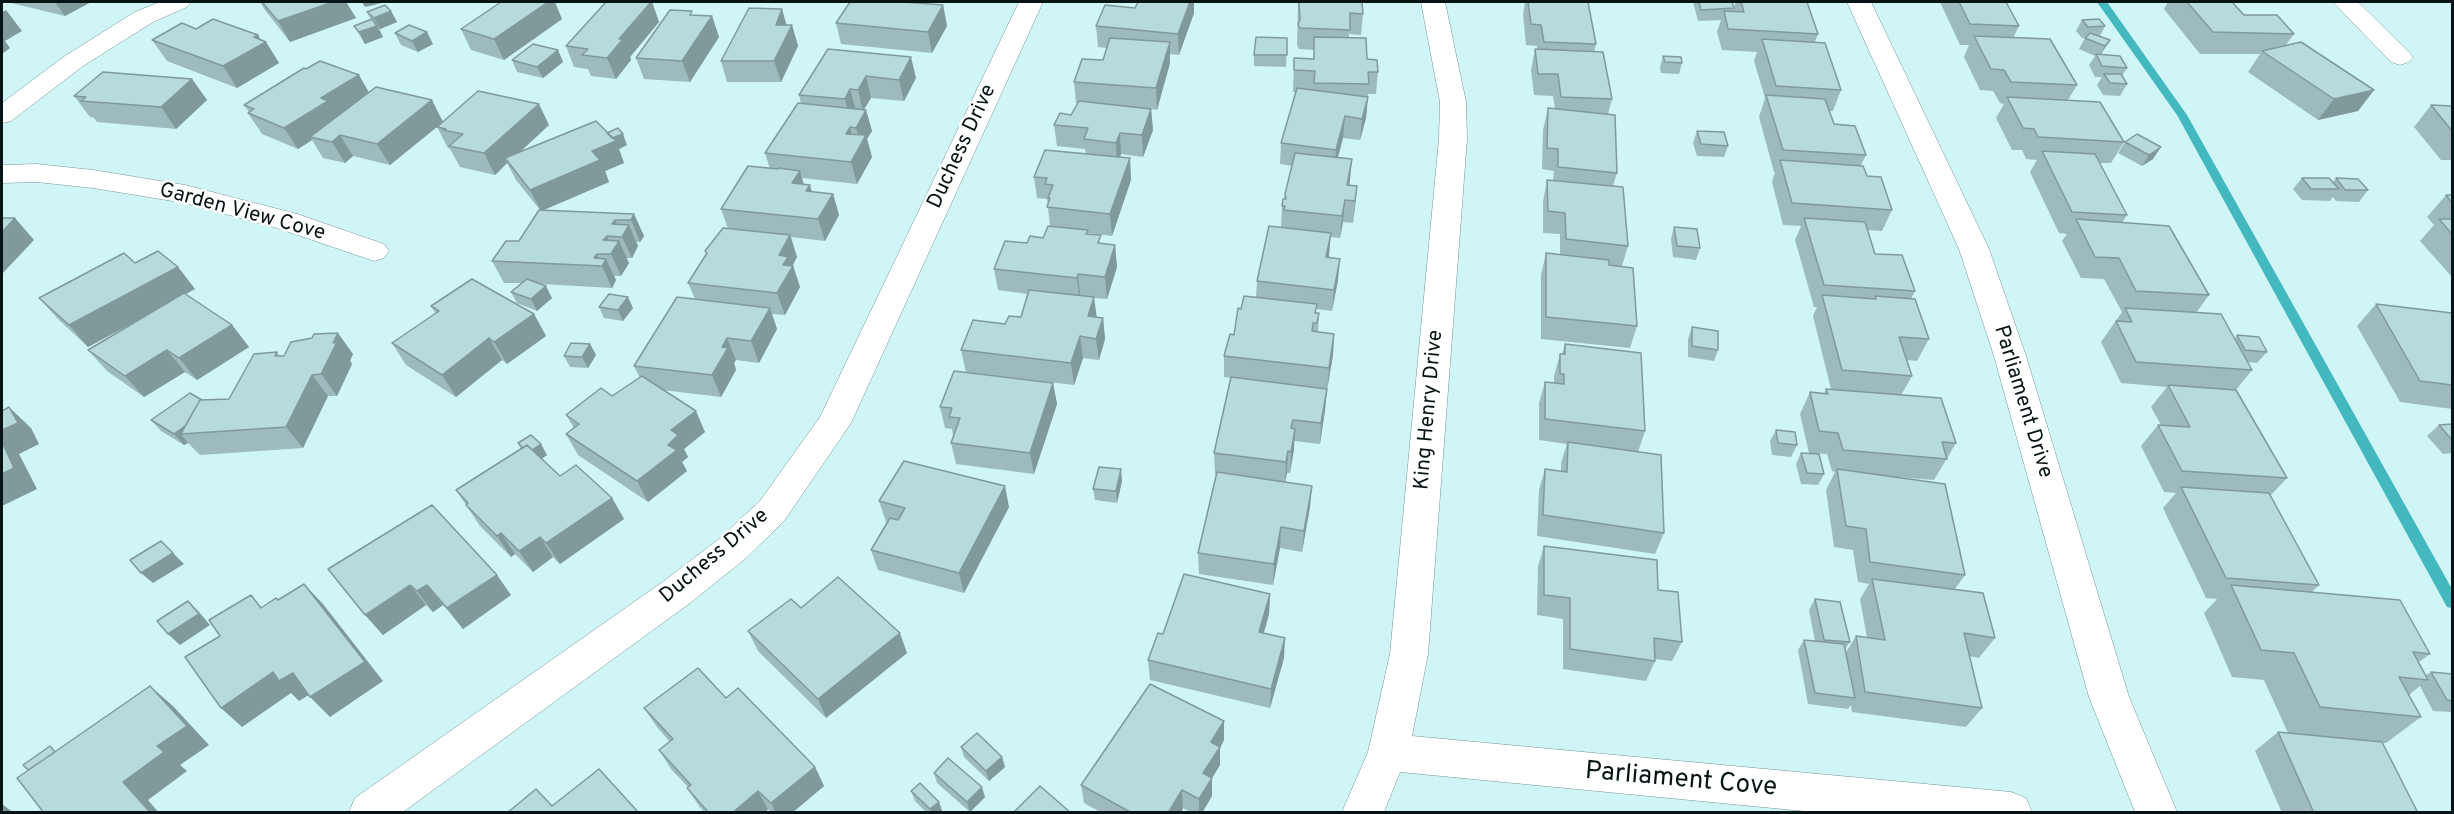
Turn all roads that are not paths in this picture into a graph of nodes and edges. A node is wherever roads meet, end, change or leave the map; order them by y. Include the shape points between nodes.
1 (179, 2) edge
2 (1031, 2) edge
3 (1433, 2) edge
4 (1859, 2) edge
5 (2345, 2) edge
6 (2400, 57) dead end
7 (2, 115) edge
8 (2, 174) edge
9 (374, 252) dead end
10 (1388, 752) junction
11 (370, 813) edge
12 (1363, 813) edge
13 (2011, 813) edge
14 (2156, 813) edge

1 - 7 street via 144,17 74,61
2 - 11 street, Duchess Drive via 834,423 772,511 677,592
3 - 10 street, King Henry Drive via 1453,102 1453,139 1409,654
4 - 14 street, Parliament Drive via 1974,249 2010,356 2109,697
5 - 6 street
8 - 9 street, Garden View Cove via 93,179 185,194 286,221
10 - 12 street, King Henry Drive
10 - 13 street, Parliament Cove

